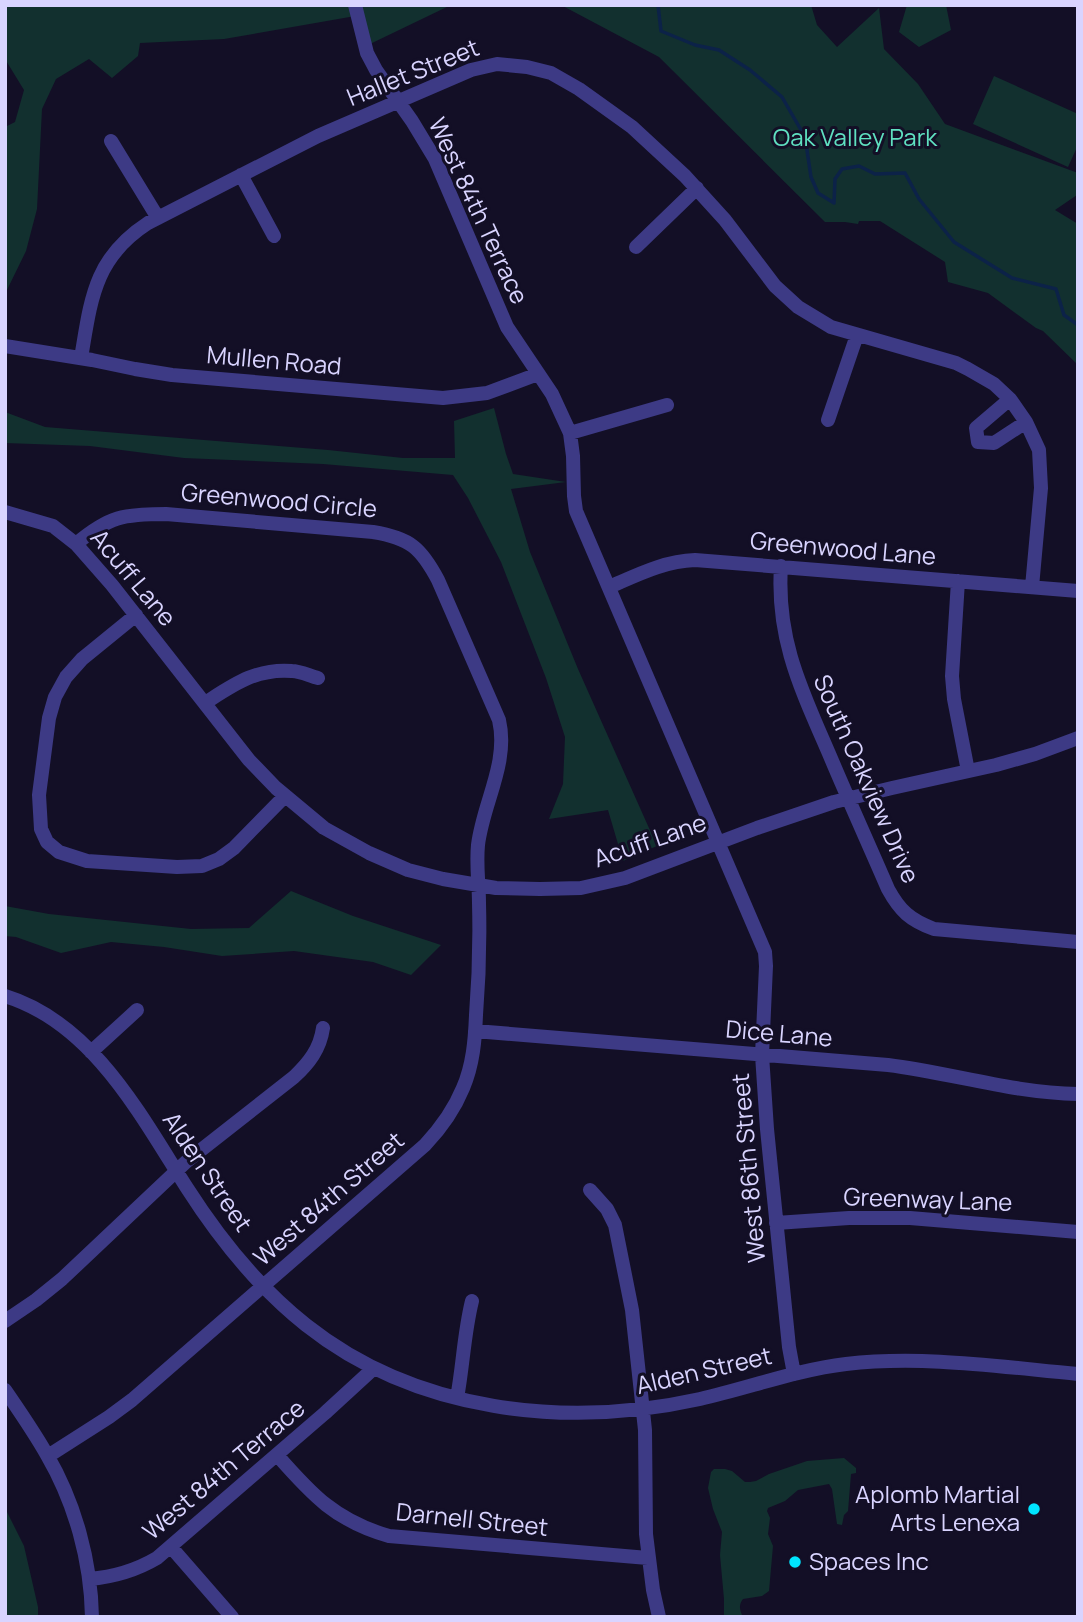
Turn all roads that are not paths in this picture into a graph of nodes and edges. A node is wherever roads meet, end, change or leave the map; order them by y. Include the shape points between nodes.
1 (355, 5) edge
2 (399, 102) junction
3 (111, 141) dead end
4 (241, 175) junction
5 (697, 188) junction
6 (158, 218) junction
7 (274, 236) dead end
8 (636, 247) dead end
9 (857, 335) junction
10 (5, 346) edge
11 (80, 358) junction
12 (538, 374) junction
13 (1010, 400) junction
14 (667, 405) dead end
15 (828, 421) dead end
16 (1026, 422) junction
17 (570, 433) junction
18 (5, 512) edge
19 (76, 544) junction
20 (781, 566) junction
21 (958, 581) junction
22 (608, 587) junction
23 (1032, 587) junction
24 (1078, 591) edge
25 (136, 615) junction
26 (318, 678) dead end
27 (205, 703) junction
28 (1078, 738) edge
29 (968, 771) junction
30 (285, 796) junction
31 (848, 799) junction
32 (718, 842) junction
33 (478, 886) junction
34 (1078, 942) edge
35 (5, 996) edge
36 (137, 1010) dead end
37 (323, 1028) dead end
38 (475, 1031) junction
39 (91, 1052) junction
40 (762, 1055) junction
41 (1078, 1094) edge
42 (177, 1171) junction
43 (590, 1191) dead end
44 (776, 1223) junction
45 (1078, 1232) edge
46 (264, 1286) junction
47 (472, 1301) dead end
48 (5, 1321) edge
49 (374, 1368) junction
50 (794, 1374) junction
51 (1078, 1374) edge
52 (5, 1390) edge
53 (457, 1398) junction
54 (642, 1409) junction
55 (277, 1455) junction
56 (48, 1457) junction
57 (171, 1547) junction
58 (648, 1558) junction
59 (89, 1579) junction
60 (93, 1617) edge
61 (232, 1617) edge
62 (659, 1617) edge

1 - 2 street, West 84th Terrace via 367,53
2 - 4 street, Hallet Street
2 - 5 street, Hallet Street via 471,70 497,64 551,73 632,127
2 - 12 street, West 84th Terrace via 435,159 507,327
3 - 6 street
4 - 6 street, Hallet Street
4 - 7 street
5 - 8 street
5 - 9 street, Hallet Street via 775,286 831,327
6 - 11 street, Hallet Street via 131,234 101,272
9 - 13 street, Hallet Street via 956,363 994,384
9 - 15 street
10 - 11 street, Mullen Road
11 - 12 street, Mullen Road via 172,375 443,398 487,393
12 - 17 street, West 84th Terrace
13 - 16 street, Hallet Street
13 - 16 street via 976,428 978,442 994,443
14 - 17 street
16 - 23 street, Hallet Street via 1039,450 1041,488
17 - 22 street, West 84th Terrace via 576,511
18 - 19 street, Acuff Lane via 53,526
19 - 25 street, Acuff Lane
19 - 33 street, Greenwood Circle via 116,518 166,514 373,532 412,545 439,580 501,728 497,773 478,845
20 - 21 street, Greenwood Lane
20 - 22 street, Greenwood Lane via 685,560
20 - 31 street, South Oakview Drive via 782,618 791,663
21 - 23 street, Greenwood Lane
21 - 29 street via 952,676
22 - 32 street, West 84th Terrace
23 - 24 street, Greenwood Lane
25 - 27 street, Acuff Lane
25 - 30 street via 82,659 55,697 48,718 39,795 43,846 87,861 202,866 234,848
26 - 27 street via 294,671 267,671 240,680
27 - 30 street, Acuff Lane via 249,760
28 - 29 street, Acuff Lane
29 - 31 street, Acuff Lane
30 - 33 street, Acuff Lane via 324,828 369,853 408,870
31 - 32 street, Acuff Lane
31 - 34 street, South Oakview Drive via 888,890 918,923 946,931
32 - 33 street, Acuff Lane via 625,878 581,888
32 - 40 street, West 86th Street via 765,952
33 - 38 street, West 84th Street via 480,962
35 - 39 street, Alden Street via 39,1010
36 - 39 street
37 - 42 street via 307,1065
38 - 40 street, Dice Lane
38 - 46 street, West 84th Street via 464,1085 440,1128
39 - 42 street, Alden Street via 152,1130
40 - 41 street, Dice Lane via 908,1068 1022,1089
40 - 44 street, West 86th Street
42 - 46 street, Alden Street via 214,1227
42 - 48 street via 62,1279
43 - 54 street via 615,1225 632,1310
44 - 45 street, Greenway Lane via 910,1218
44 - 50 street, West 86th Street
46 - 49 street, Alden Street via 306,1325
46 - 56 street, West 84th Street via 132,1400
47 - 53 street
49 - 53 street, Alden Street via 421,1389
49 - 55 street, West 84th Terrace
50 - 51 street, Alden Street via 847,1364 914,1360
50 - 54 street, Alden Street
52 - 56 street
53 - 54 street, Alden Street via 536,1412
54 - 58 street
55 - 57 street, West 84th Terrace
55 - 58 street, Darnell Street via 322,1503 370,1531
56 - 59 street via 72,1509
57 - 59 street, West 84th Terrace via 131,1572
57 - 61 street
58 - 62 street
59 - 60 street

